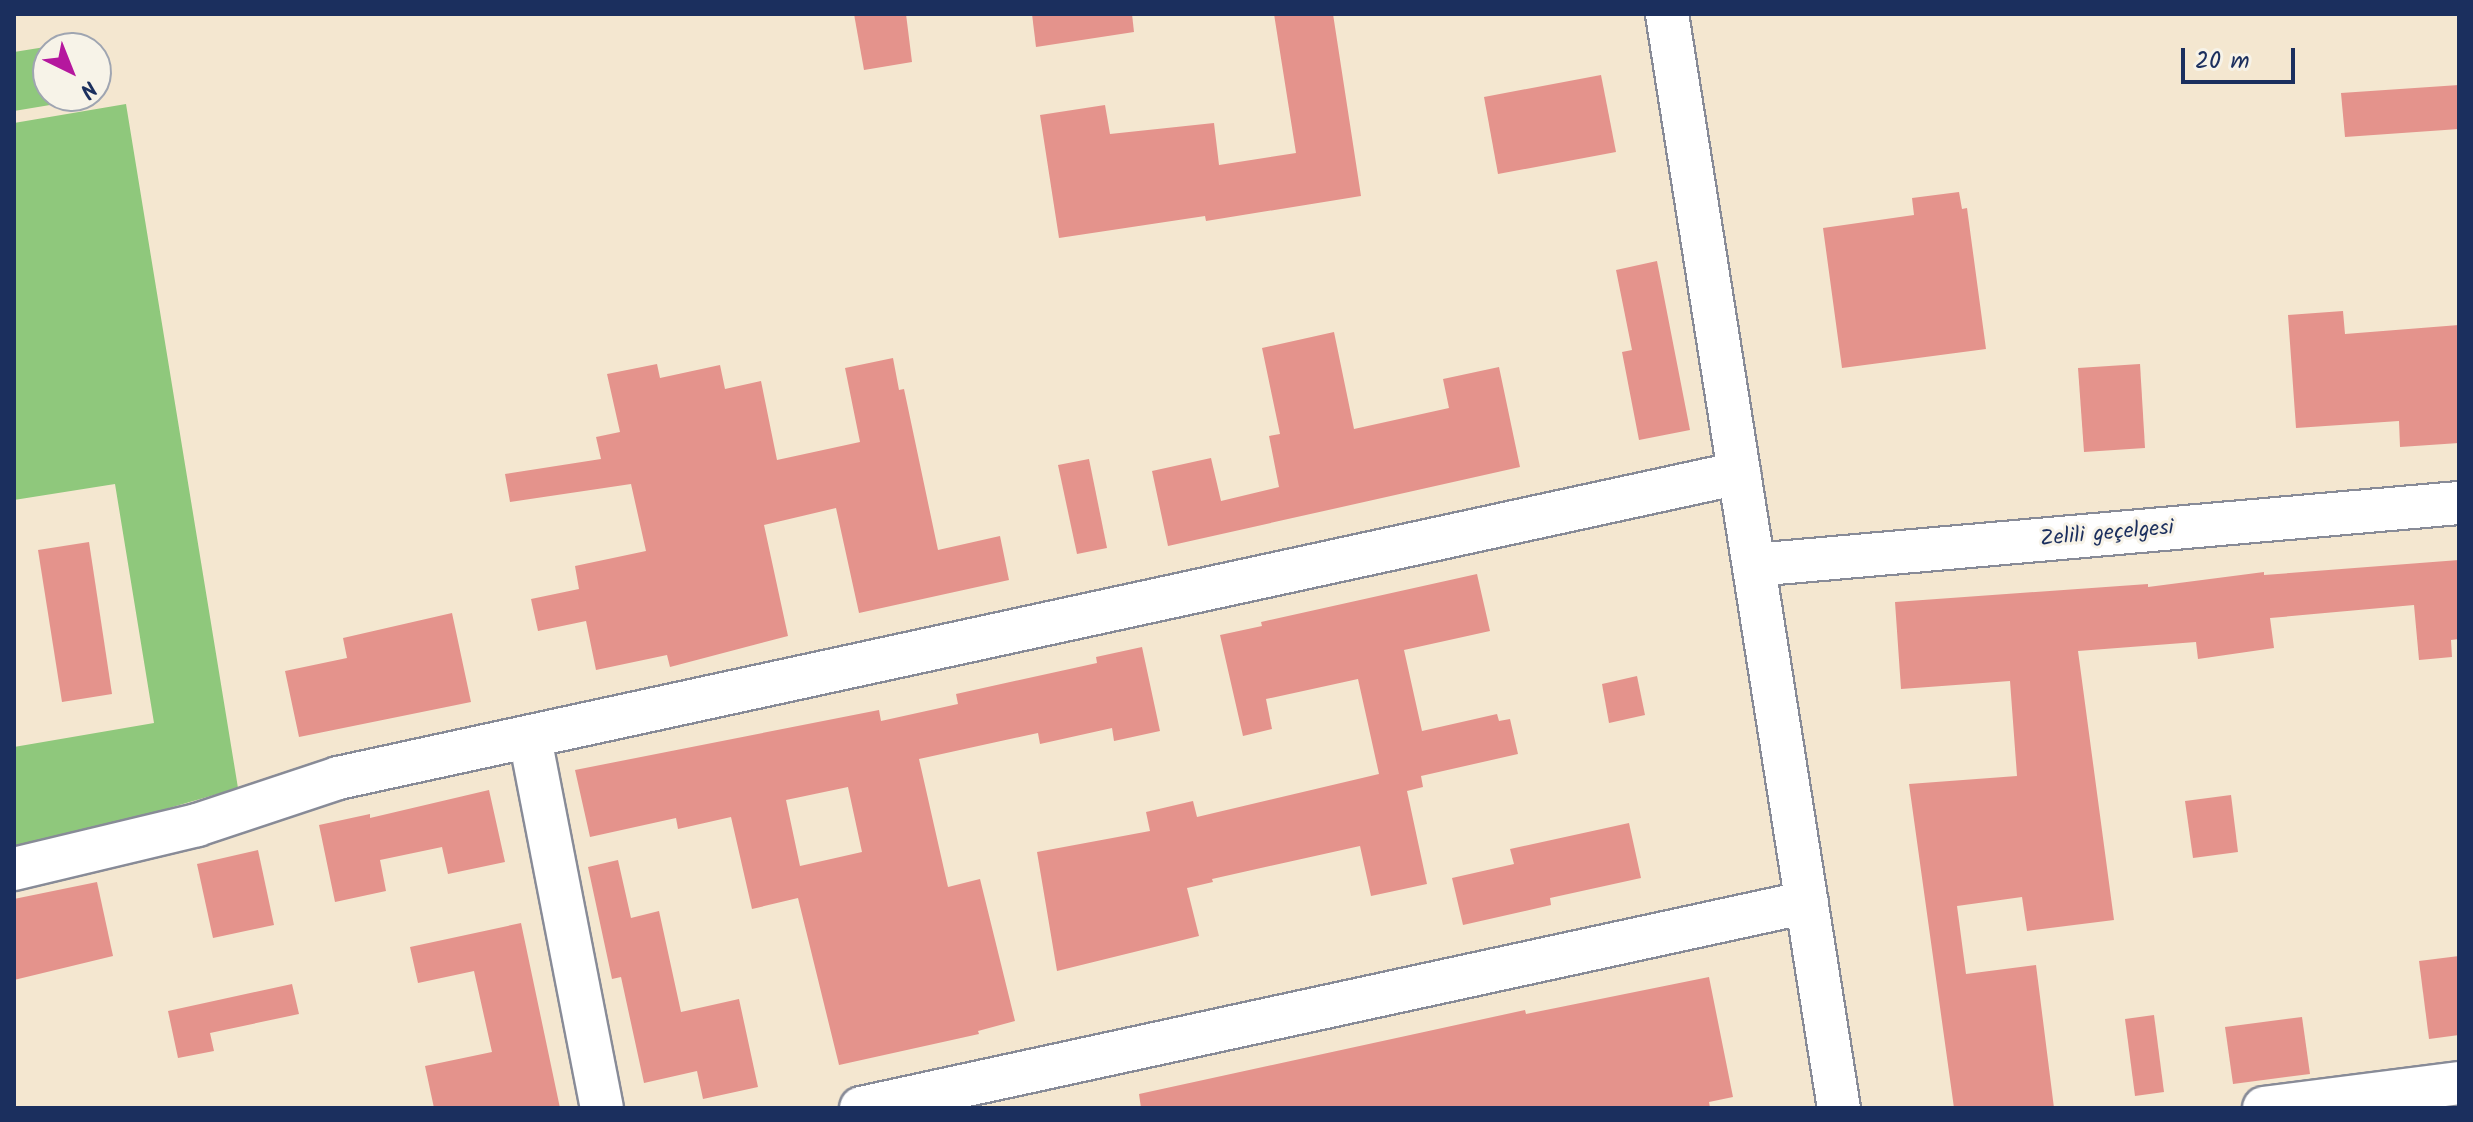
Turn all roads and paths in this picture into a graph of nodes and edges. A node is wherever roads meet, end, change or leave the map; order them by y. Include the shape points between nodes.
1 (1667, 14) edge
2 (1739, 473) junction
3 (2459, 503) edge
4 (1754, 565) junction
5 (530, 738) junction
6 (14, 869) edge
7 (1807, 902) junction
8 (2459, 1083) edge
9 (602, 1108) edge
10 (861, 1108) edge
11 (1839, 1108) edge
12 (2264, 1108) edge

1 - 2 street
2 - 4 street
2 - 5 street
3 - 4 street, Zelili geçelgesi
4 - 7 street
5 - 6 street via 338,778 197,825
5 - 9 street
7 - 10 street
7 - 11 street
8 - 12 street

